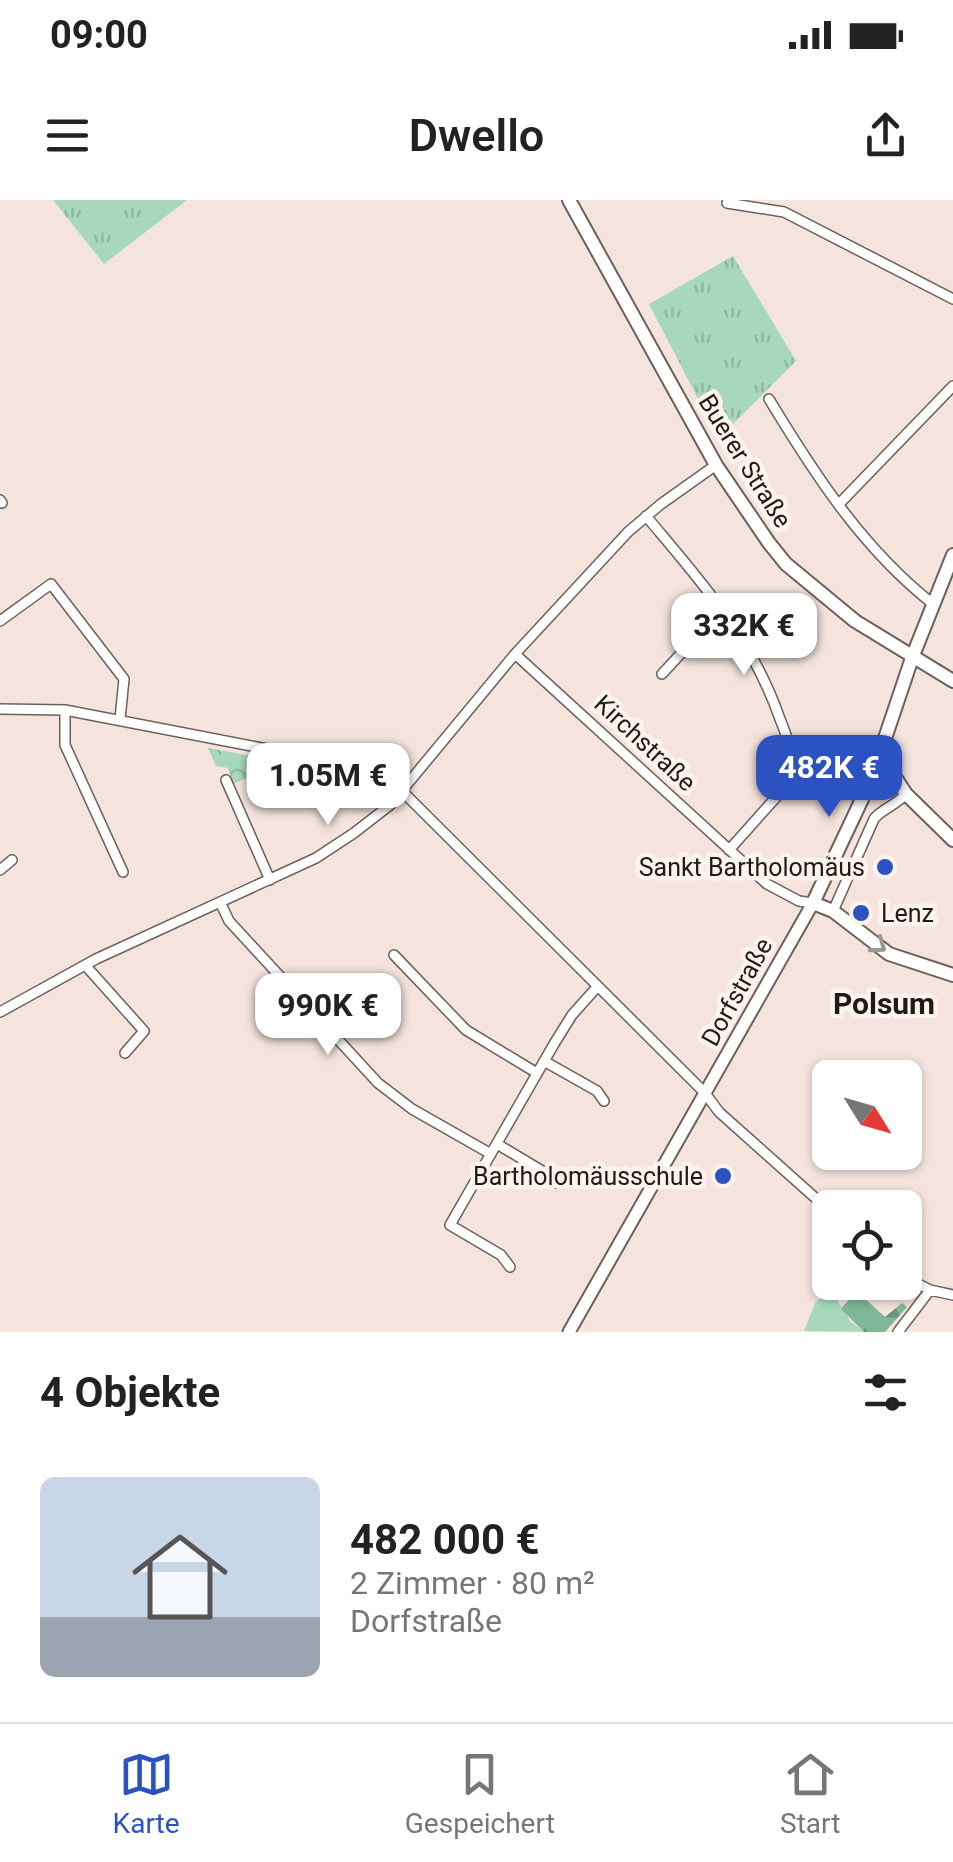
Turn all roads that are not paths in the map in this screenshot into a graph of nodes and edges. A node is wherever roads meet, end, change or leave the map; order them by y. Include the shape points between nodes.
1 (569, 200) edge
2 (727, 203) dead end
3 (953, 299) edge
4 (953, 386) edge
5 (770, 400) dead end
6 (716, 465) junction
7 (839, 504) junction
8 (646, 516) junction
9 (953, 556) edge
10 (933, 604) junction
11 (722, 609) junction
12 (0, 621) edge
13 (515, 654) junction
14 (912, 658) junction
15 (662, 674) dead end
16 (953, 681) edge
17 (0, 710) edge
18 (65, 710) junction
19 (120, 719) junction
20 (880, 754) junction
21 (226, 780) dead end
22 (401, 790) junction
23 (906, 794) junction
24 (953, 840) edge
25 (729, 850) junction
26 (12, 860) dead end
27 (0, 870) edge
28 (123, 872) dead end
29 (270, 880) junction
30 (813, 902) junction
31 (221, 904) junction
32 (833, 910) junction
33 (394, 956) dead end
34 (86, 965) junction
35 (953, 974) edge
36 (597, 987) junction
37 (0, 1012) edge
38 (125, 1053) dead end
39 (544, 1061) junction
40 (537, 1073) junction
41 (705, 1093) junction
42 (604, 1101) dead end
43 (494, 1149) junction
44 (556, 1184) dead end
45 (812, 1195) edge
46 (510, 1267) dead end
47 (922, 1286) edge
48 (930, 1290) junction
49 (953, 1296) edge
50 (569, 1332) edge
51 (898, 1332) edge

1 - 6 main road, Buerer Straße
2 - 3 street via 784,212
4 - 7 street
5 - 7 street
6 - 8 street
6 - 14 main road, Buerer Straße via 786,564
7 - 10 street via 874,552
8 - 11 street
8 - 13 street
9 - 10 main road, Dorfstraße
10 - 14 main road, Dorfstraße
11 - 15 street
11 - 25 street via 762,670 792,758 787,785
12 - 19 street via 52,584 124,679
13 - 22 street
13 - 25 street, Kirchstraße
14 - 16 main road, Buerer Straße
14 - 20 main road, Dorfstraße
17 - 18 street
18 - 19 street
18 - 28 street via 65,745
19 - 22 street via 350,764
20 - 23 main road
20 - 30 main road, Dorfstraße
21 - 29 street
22 - 29 street via 336,846
22 - 36 street
23 - 24 main road
23 - 32 street via 874,818
25 - 30 street, Kirchstraße via 767,884
26 - 27 street
29 - 31 street
30 - 32 main road, Kirchstraße
30 - 41 street, Dorfstraße
31 - 34 street
31 - 43 street via 229,921 378,1082 412,1109
32 -> 35 main road, Kirchstraße via 890,954
33 - 40 street via 466,1030
34 - 37 street
34 - 38 street via 144,1031
36 - 39 street
36 - 41 street
39 - 40 street
39 - 42 street
40 - 43 street
41 - 45 street
41 - 50 street, Dorfstraße
43 - 44 street
43 - 46 street via 450,1225
47 - 48 street
48 - 49 street
48 - 51 street

